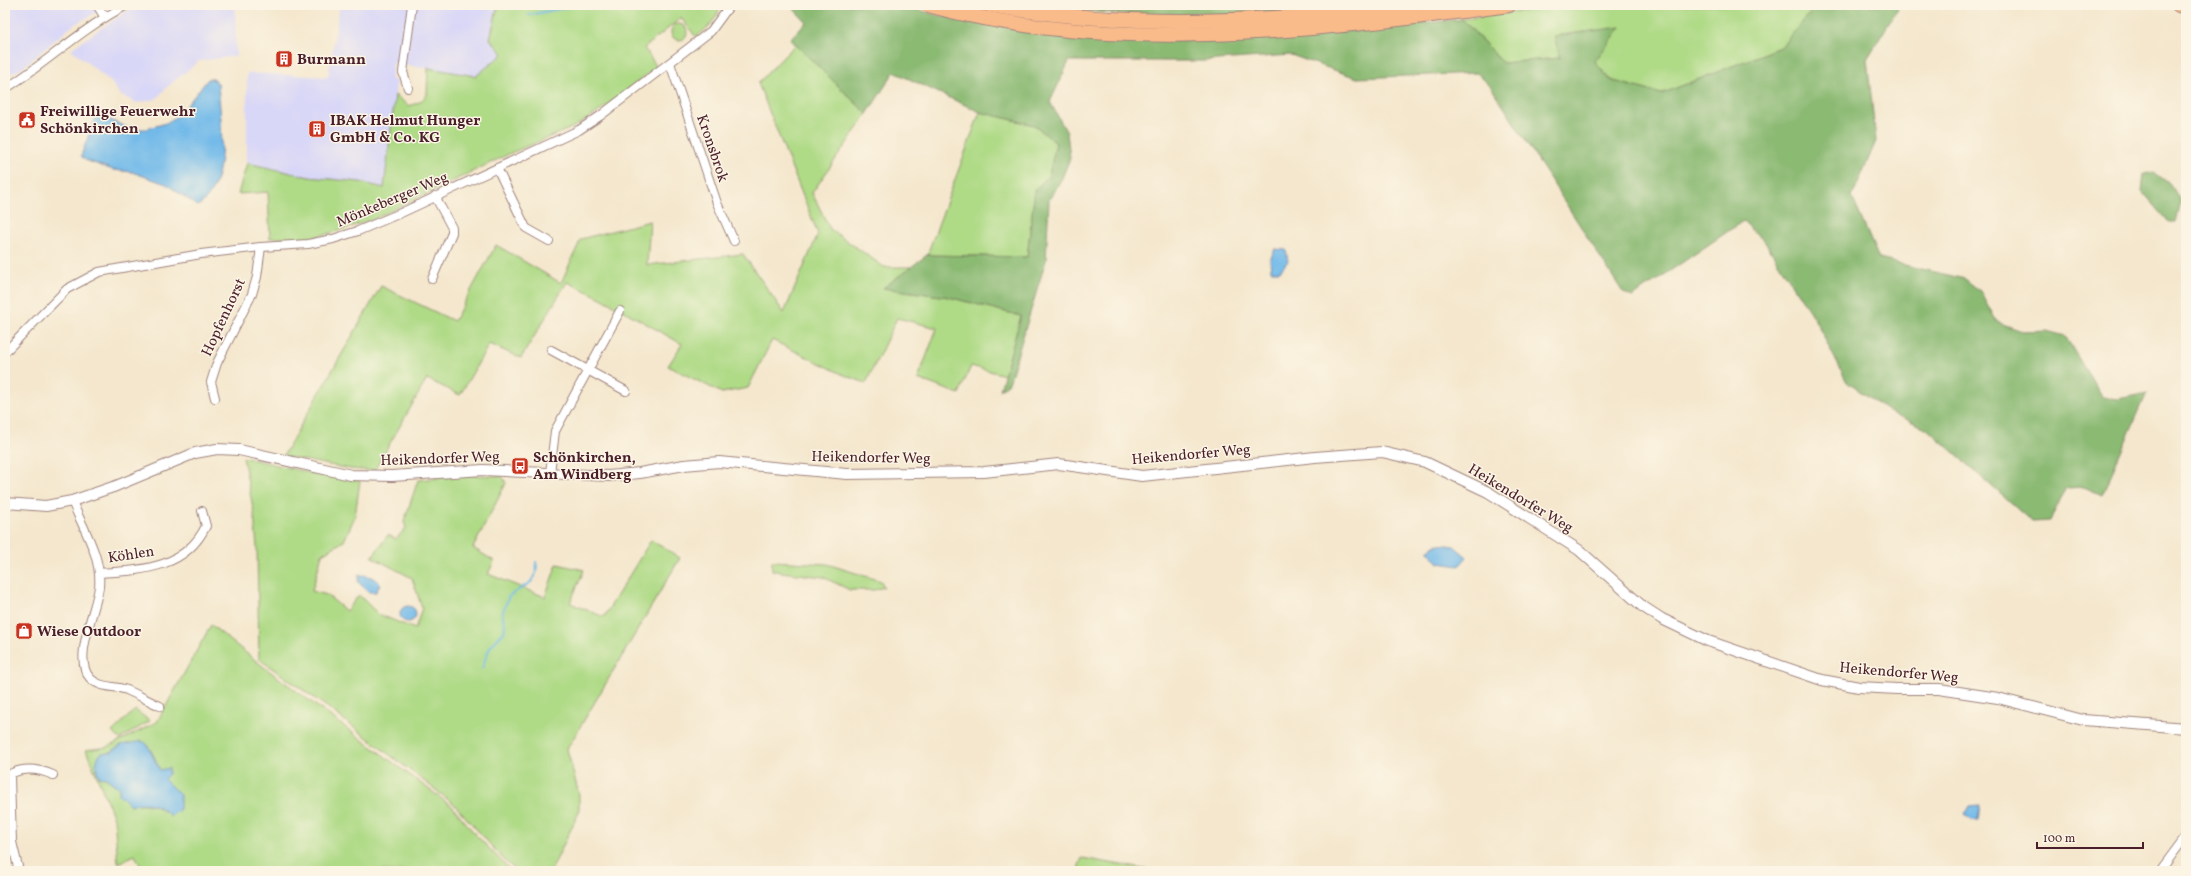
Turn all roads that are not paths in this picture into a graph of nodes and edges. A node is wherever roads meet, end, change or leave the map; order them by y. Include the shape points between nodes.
1 (97, 5) edge
2 (127, 5) edge
3 (412, 5) edge
4 (730, 5) edge
5 (928, 5) edge
6 (990, 5) edge
7 (1416, 5) edge
8 (1509, 5) edge
9 (2179, 5) edge
10 (2186, 7) edge
11 (104, 16) junction
12 (670, 63) junction
13 (5, 88) edge
14 (408, 88) dead end
15 (497, 168) junction
16 (435, 196) junction
17 (549, 241) dead end
18 (734, 241) dead end
19 (261, 247) junction
20 (432, 279) dead end
21 (620, 311) dead end
22 (551, 350) dead end
23 (5, 352) edge
24 (588, 370) junction
25 (626, 391) dead end
26 (215, 398) dead end
27 (550, 473) junction
28 (72, 501) junction
29 (5, 503) edge
30 (202, 511) dead end
31 (100, 573) junction
32 (160, 706) dead end
33 (2186, 728) edge
34 (53, 775) dead end
35 (2186, 836) edge
36 (19, 871) edge
37 (2160, 871) edge

1 - 11 street
2 - 11 street
3 - 14 street via 403,72
4 - 12 street, Mönkeberger Weg via 711,31
5 - 8 highway via 1029,25 1112,33 1180,34 1312,28
6 - 7 highway via 1081,17 1186,22 1288,18
9 - 10 highway
11 - 13 street via 27,75
12 - 15 street, Mönkeberger Weg via 579,130
12 - 18 street, Kronsbrok via 717,203
15 - 16 street, Mönkeberger Weg
15 - 17 street via 526,228
16 - 19 street, Mönkeberger Weg via 377,223 333,239 308,244
16 - 20 street via 452,233
19 - 23 street, Mönkeberger Weg via 201,254 99,272 67,289
19 - 26 street, Hopfenhorst via 252,294 227,341 211,382
21 - 24 street
22 - 24 street
24 - 25 street
24 - 27 street via 555,431
27 - 28 street, Heikendorfer Weg via 463,470 370,476 332,472 239,450 217,449 195,453 116,486
27 - 33 street, Heikendorfer Weg via 621,475 719,462 847,474 984,472 1058,464 1142,476 1368,452 1397,454 1424,462 1488,492 1579,550 1650,612 1708,641 1822,680 1859,687 1939,688 1998,698 2083,720
28 - 29 street, Heikendorfer Weg via 46,506
28 - 31 street via 94,549
30 - 31 street, Köhlen via 206,526 200,539 189,550 171,561 139,570
31 - 32 street via 83,657 84,668 99,685 126,690
34 - 36 street via 39,769 19,770 10,777 12,842
35 - 37 street

